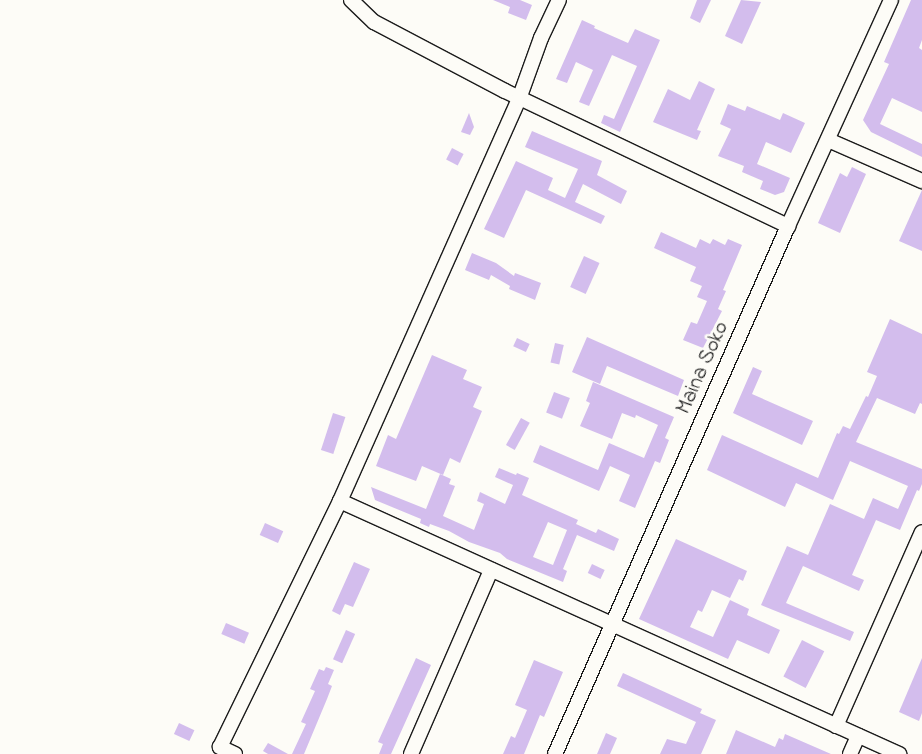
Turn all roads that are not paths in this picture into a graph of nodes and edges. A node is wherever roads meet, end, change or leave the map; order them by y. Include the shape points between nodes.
1 (351, 0) edge
2 (559, 0) edge
3 (891, 0) edge
4 (519, 99) junction
5 (828, 140) junction
6 (922, 181) edge
7 (788, 226) junction
8 (340, 501) junction
9 (922, 532) edge
10 (491, 570) junction
11 (612, 624) junction
12 (836, 726) junction
13 (858, 736) junction
14 (236, 754) edge
15 (411, 754) edge
16 (555, 754) edge
17 (850, 754) edge
18 (899, 754) edge

1 - 4 street via 374,22
2 - 4 street
3 - 5 street, Maina Soko
4 - 7 street
4 - 8 street
5 - 6 street
5 - 7 street, Maina Soko
7 - 11 street, Maina Soko
8 - 10 street
8 - 14 street via 220,747
9 - 12 street
10 - 11 street
10 - 15 street
11 - 12 street
11 - 16 street, Maina Soko
12 - 13 street
13 - 17 street
13 - 18 street

